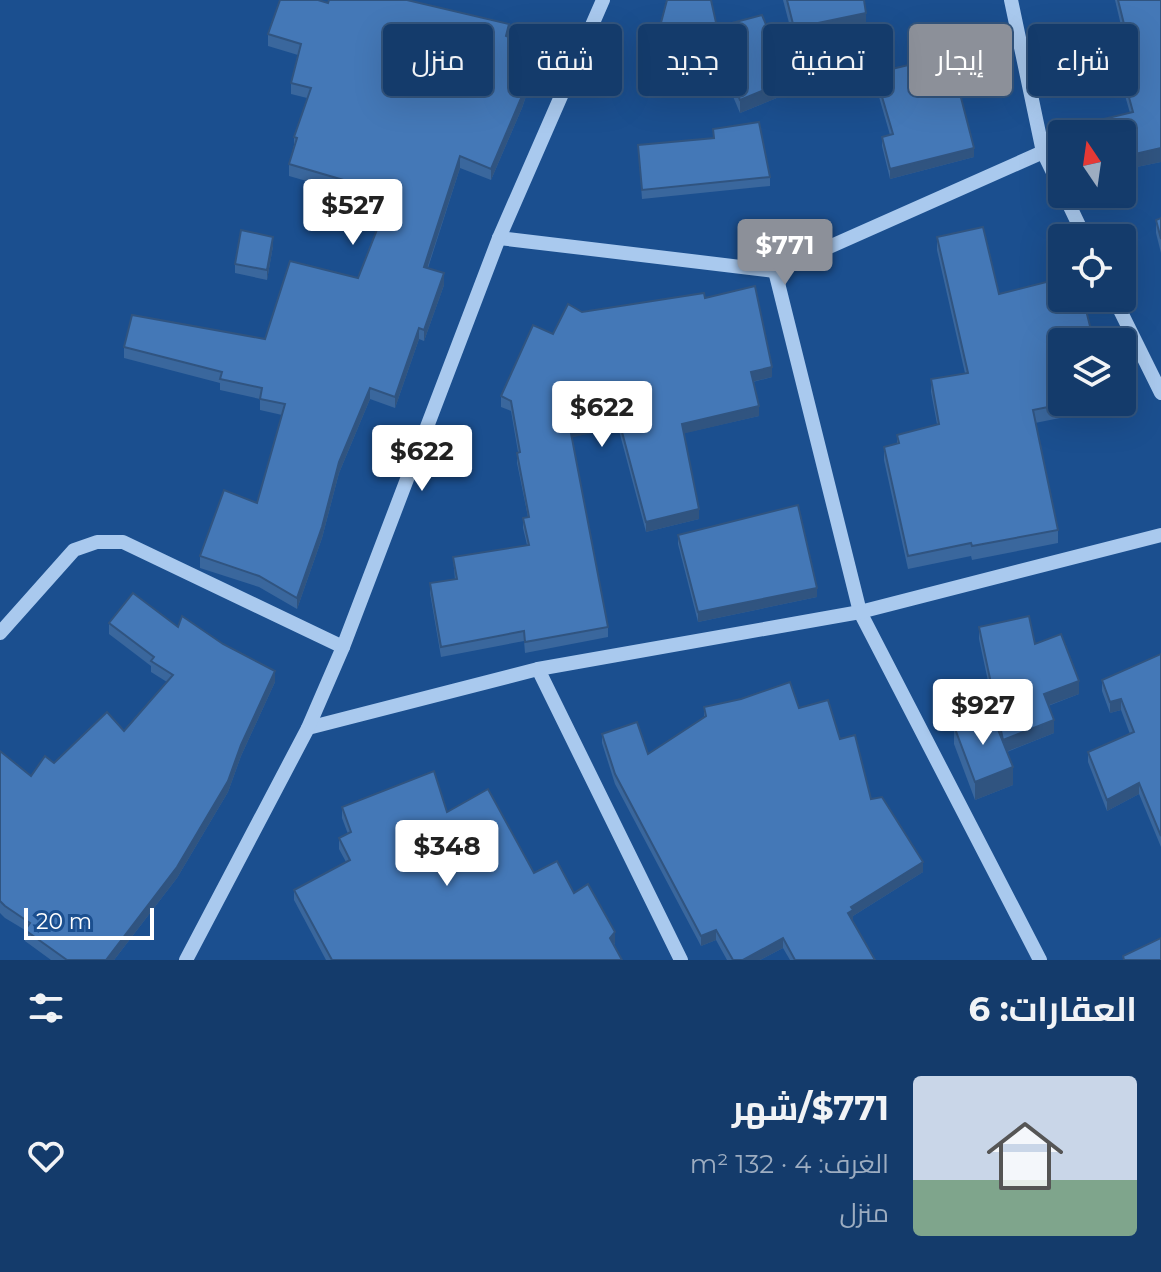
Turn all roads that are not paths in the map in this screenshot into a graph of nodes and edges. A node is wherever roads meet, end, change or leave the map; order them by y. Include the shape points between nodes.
1 (603, 0) edge
2 (1011, 0) edge
3 (1043, 152) junction
4 (1048, 162) edge
5 (499, 238) junction
6 (775, 271) junction
7 (1121, 312) edge
8 (1161, 393) edge
9 (1161, 535) edge
10 (860, 612) junction
11 (0, 633) edge
12 (343, 647) junction
13 (538, 669) junction
14 (308, 728) junction
15 (186, 960) edge
16 (681, 960) edge
17 (1040, 960) edge

1 - 5 street
2 - 3 street
3 - 4 street
3 - 6 street
5 - 6 street
5 - 12 street
6 - 10 street
7 - 8 street
9 - 10 street
10 - 13 street
10 - 17 street
11 - 12 street via 74,550 97,542 123,542
12 - 14 street
13 - 14 street
13 - 16 street
14 - 15 street

